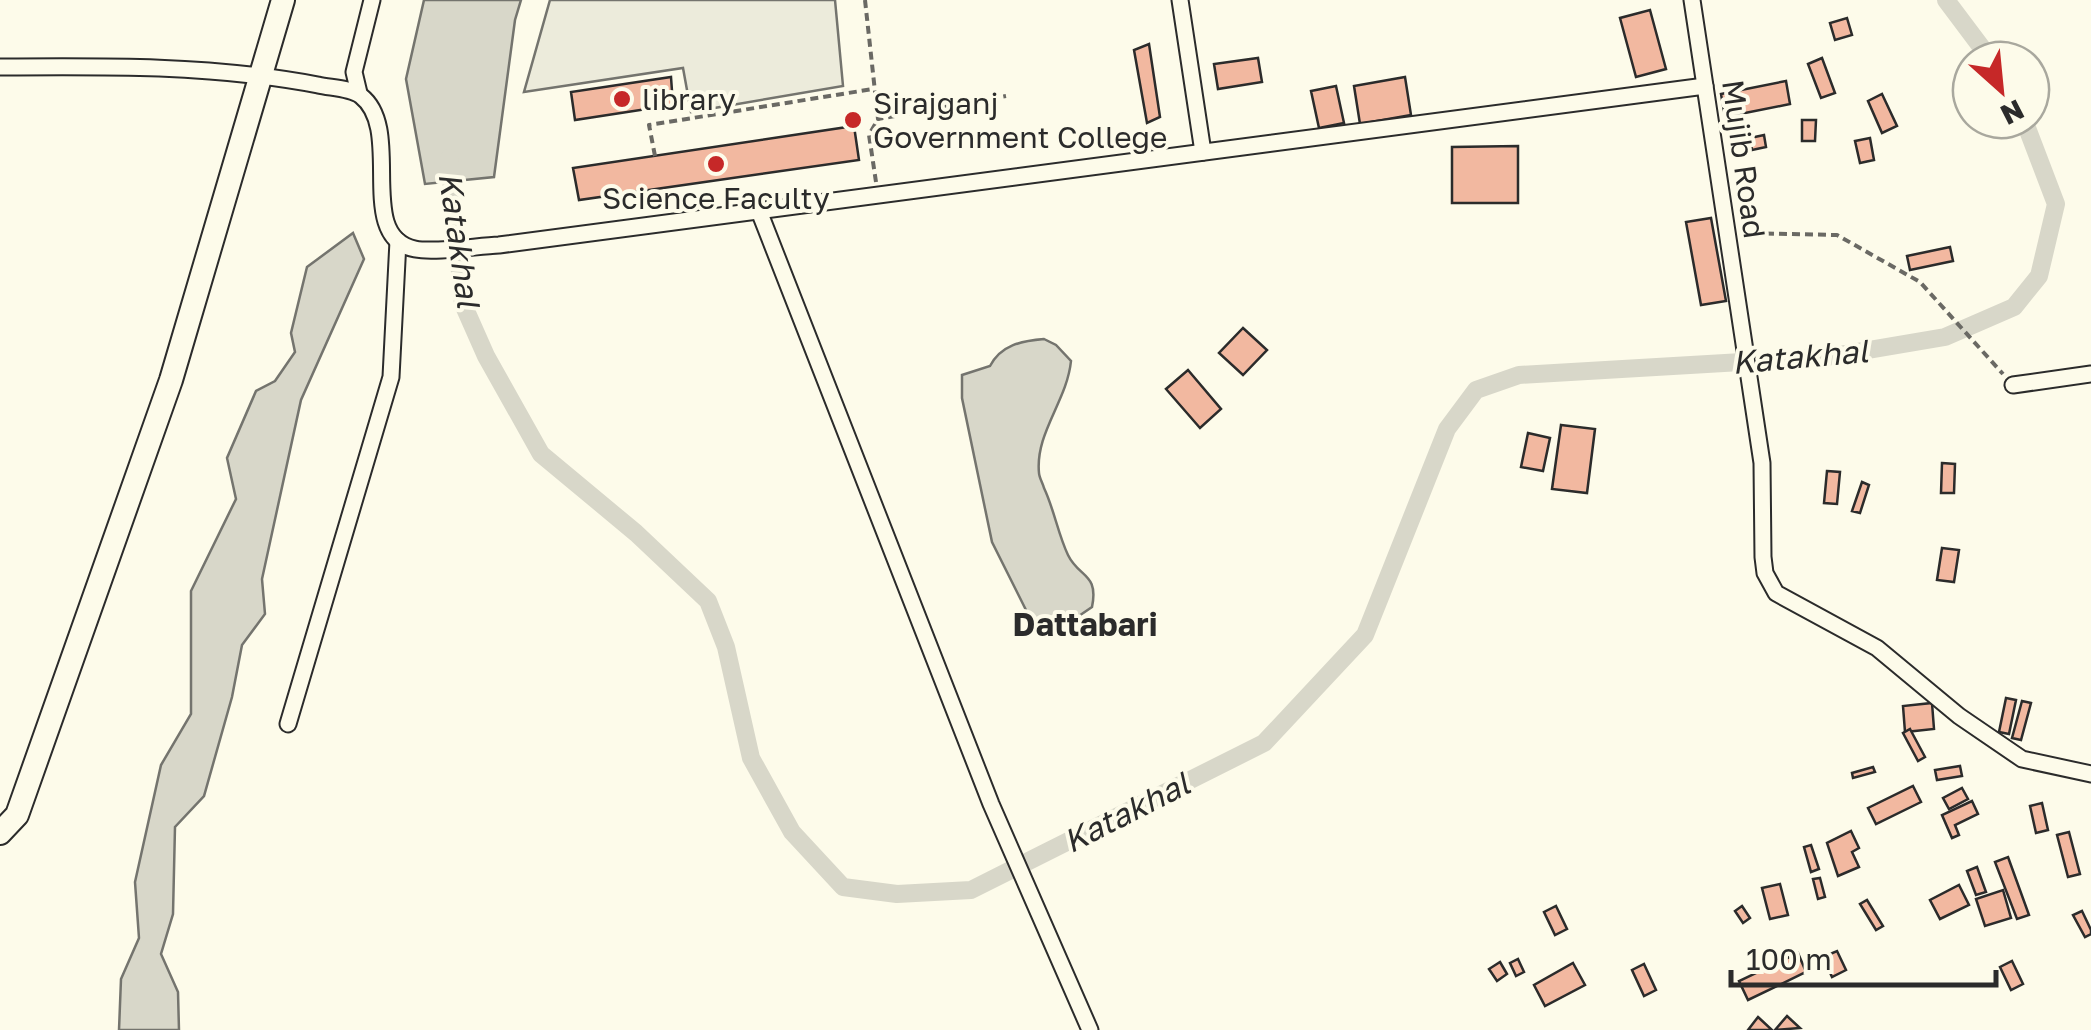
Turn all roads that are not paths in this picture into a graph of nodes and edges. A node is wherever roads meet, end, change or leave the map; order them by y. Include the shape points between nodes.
1 (284, 0) edge
2 (372, 0) edge
3 (1180, 0) edge
4 (1692, 0) edge
5 (0, 68) edge
6 (260, 74) junction
7 (1705, 86) junction
8 (358, 93) junction
9 (1204, 152) junction
10 (759, 211) junction
11 (398, 241) junction
12 (2091, 374) edge
13 (2012, 385) road end
14 (288, 724) dead end
15 (2091, 774) edge
16 (0, 833) edge
17 (1090, 1030) edge

1 - 6 street
2 - 8 street via 354,72
3 - 9 street
4 - 7 street, Mujib Road
5 - 6 street
6 - 8 street
6 - 16 street via 171,380 17,815
7 - 9 street
7 - 15 street, Mujib Road via 1762,464 1762,557 1776,593 1877,648 2022,759
8 - 11 street via 380,126 385,219
9 - 10 street
10 - 11 street via 499,246 415,249
10 - 17 street via 991,804
11 - 14 street via 391,377
12 - 13 street

